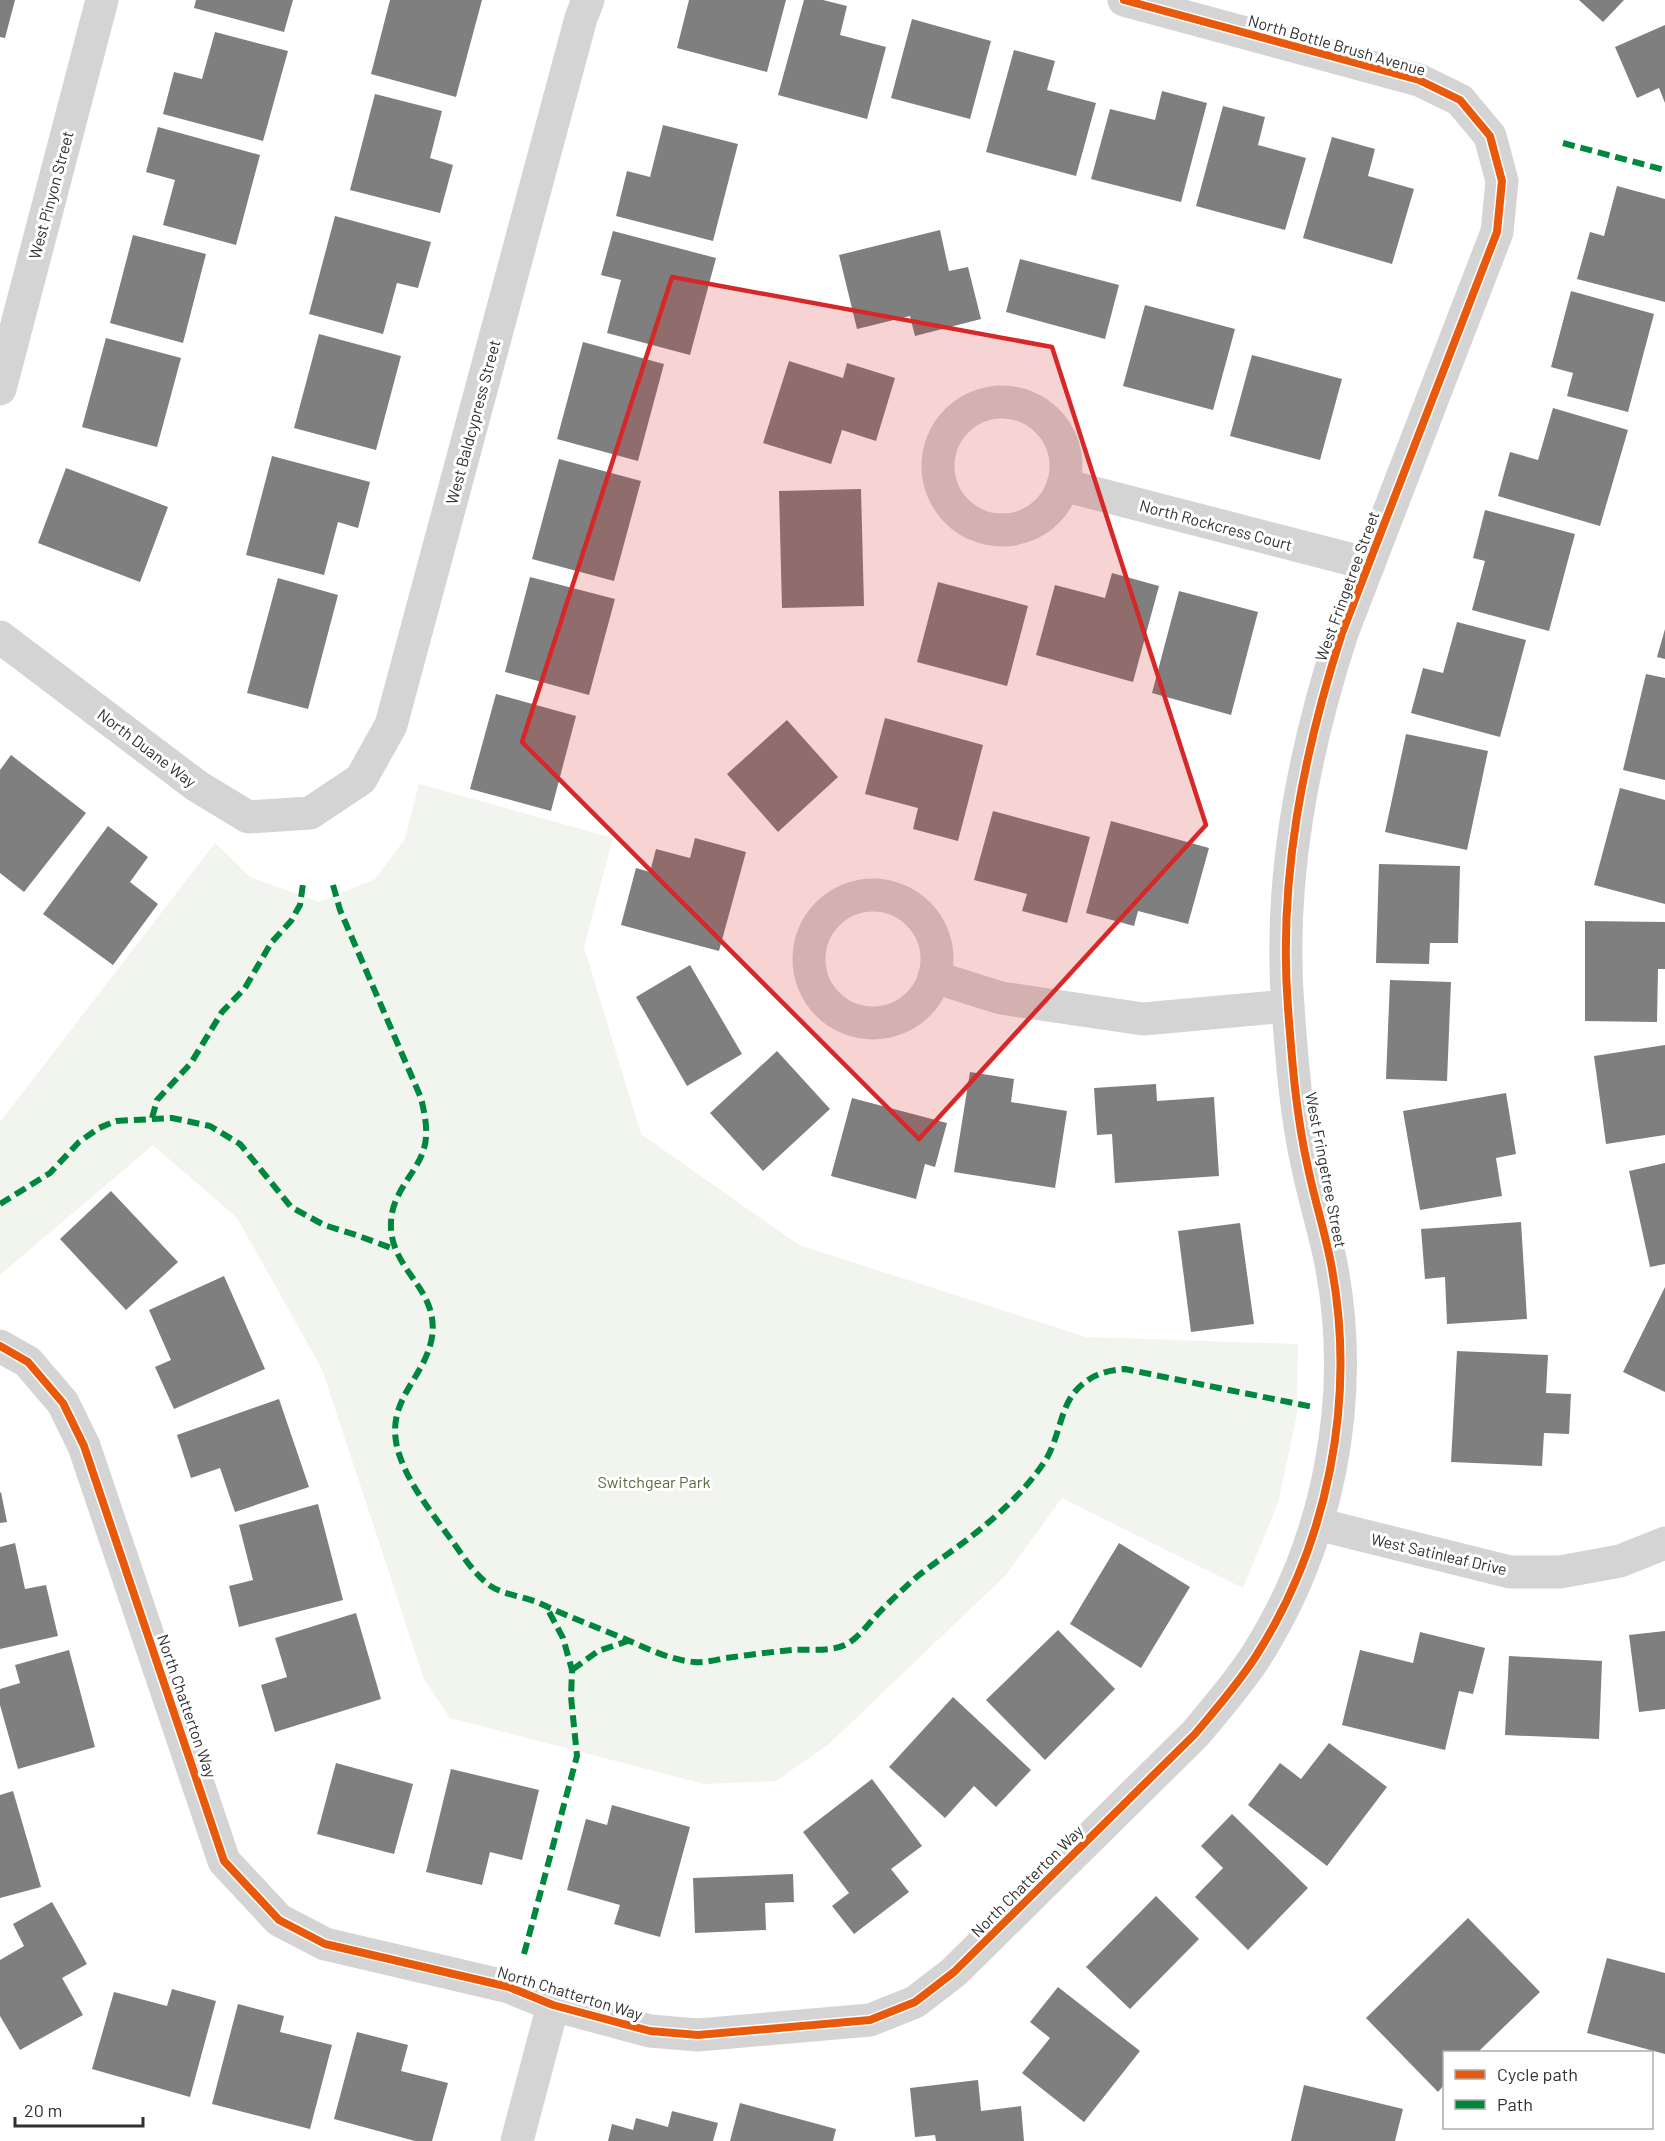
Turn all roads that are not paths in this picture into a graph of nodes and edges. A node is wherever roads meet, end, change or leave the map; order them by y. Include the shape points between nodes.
1 (102, 0) edge
2 (588, 0) edge
3 (1124, 0) edge
4 (1490, 136) joint
5 (0, 390) edge
6 (1063, 485) dead end
7 (1369, 564) junction
8 (0, 637) edge
9 (310, 813) joint
10 (934, 977) dead end
11 (1288, 1006) junction
12 (0, 1346) edge
13 (1317, 1524) junction
14 (1665, 1543) edge
15 (553, 2005) junction
16 (517, 2141) edge

1 - 5 street, West Pinyon Street
2 - 9 street, West Baldcypress Street via 391,725 361,779
3 - 4 street, North Bottle Brush Avenue via 1419,80 1460,100
4 - 7 street, West Fringetree Street via 1502,181 1497,232
6 - 7 street, North Rockcress Court
7 - 11 street, West Fringetree Street via 1326,684 1301,788 1287,902
8 - 9 street, North Duane Way via 197,786 248,817
10 - 11 street via 1001,998 1143,1019
11 - 13 street, West Fringetree Street via 1298,1113 1332,1269 1341,1349 1337,1432
12 - 15 street, North Chatterton Way via 28,1362 63,1403 84,1446 224,1861 279,1920 325,1944 509,1987
13 - 14 street, West Satinleaf Drive via 1510,1572 1560,1572 1620,1562
13 - 15 street, North Chatterton Way via 1280,1614 1255,1657 1195,1734 954,1972 915,2002 870,2020 698,2035 650,2031
15 - 16 street

